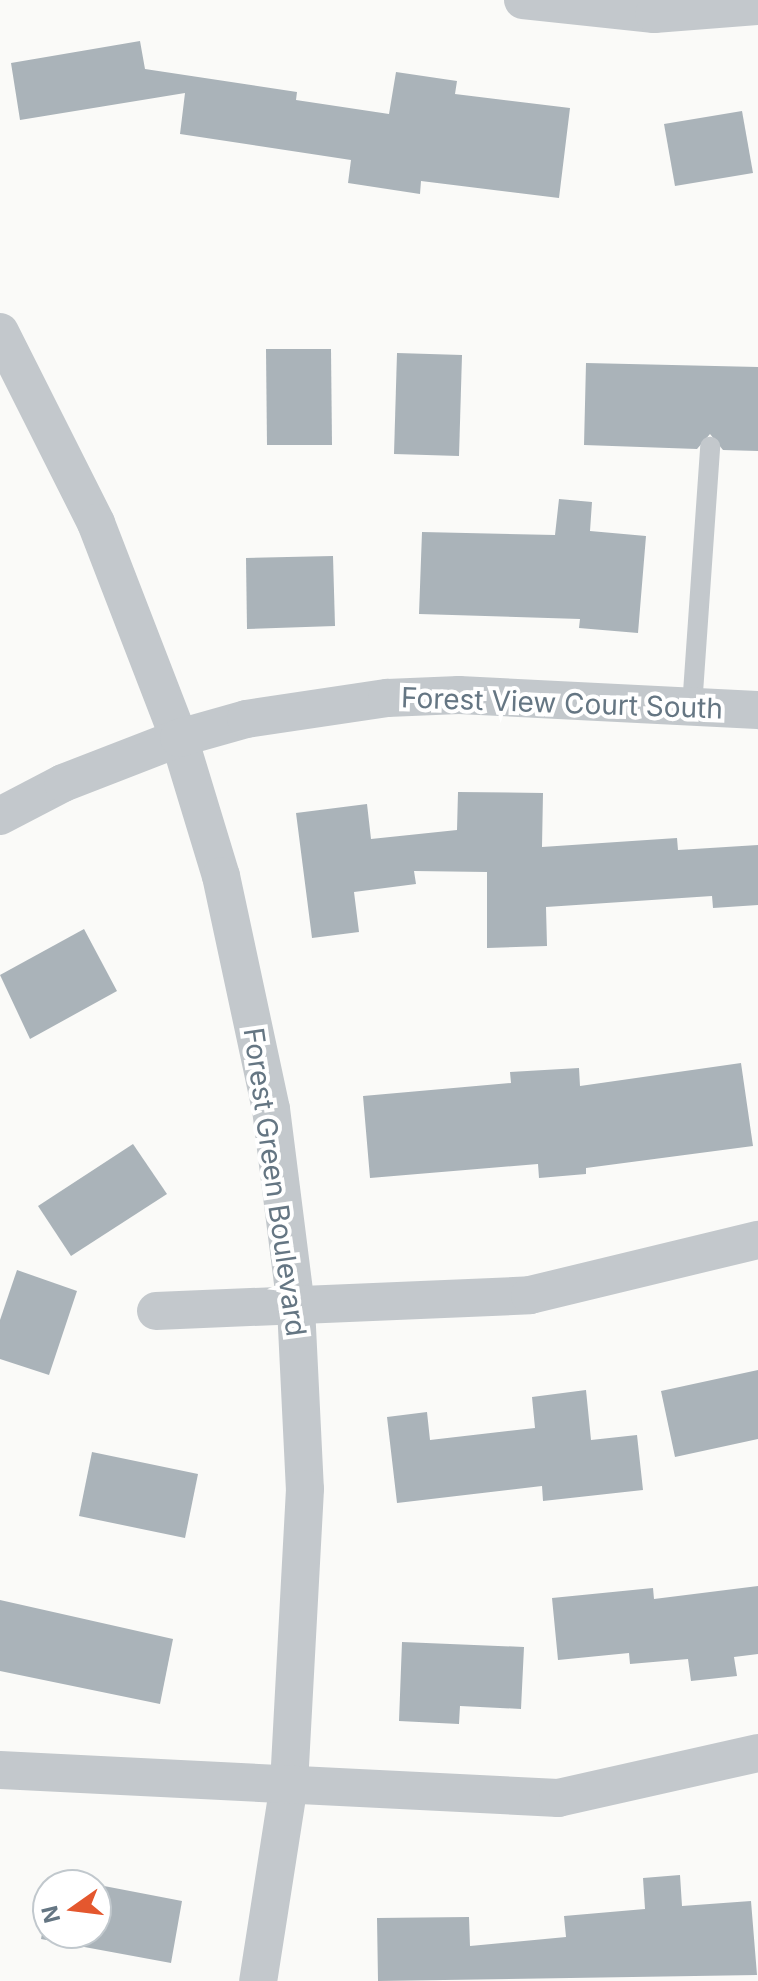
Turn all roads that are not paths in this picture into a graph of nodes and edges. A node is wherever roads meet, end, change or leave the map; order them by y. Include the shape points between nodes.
1 (523, 0) edge
2 (758, 6) edge
3 (0, 332) edge
4 (710, 447) dead end
5 (692, 707) junction
6 (758, 710) edge
7 (179, 738) junction
8 (0, 816) edge
9 (758, 1240) edge
10 (296, 1307) junction
11 (156, 1311) dead end
12 (758, 1753) edge
13 (0, 1770) edge
14 (289, 1784) junction
15 (258, 1981) edge

1 - 2 street via 654,14
3 - 7 street, Forest Green Boulevard via 96,523
4 - 5 lane
5 - 6 street, Forest View Court South
5 - 7 street, Forest View Court South via 387,698 246,719
7 - 8 street, Forest View Court South via 63,783
7 - 10 street, Forest Green Boulevard via 248,992 271,1109
9 - 10 street via 530,1295
10 - 11 street
10 - 14 street, Forest Green Boulevard via 305,1489
12 - 14 street via 558,1798
13 - 14 street
14 - 15 street, Forest Green Boulevard

